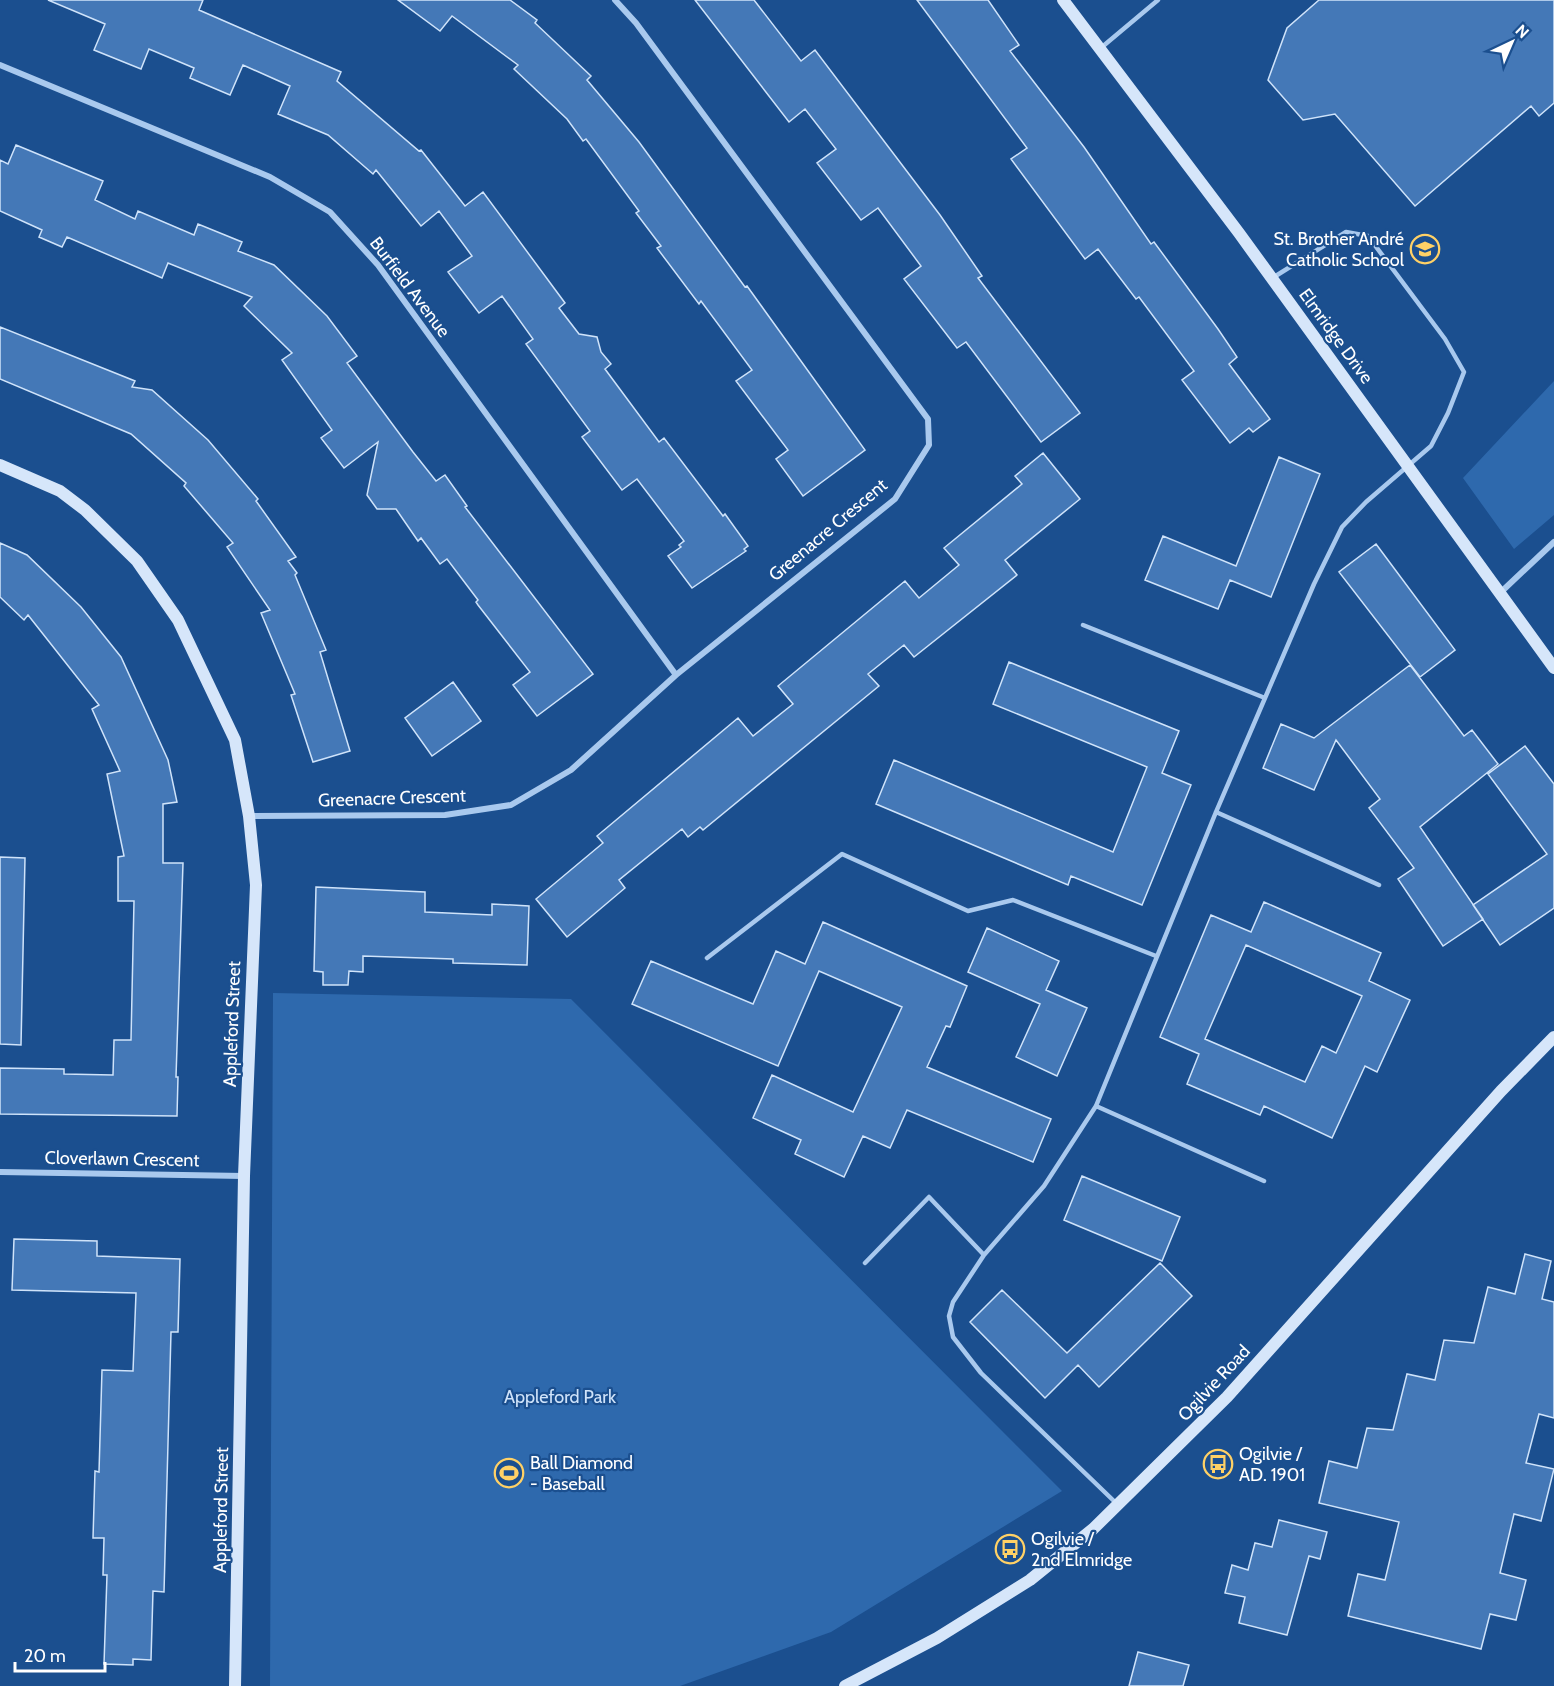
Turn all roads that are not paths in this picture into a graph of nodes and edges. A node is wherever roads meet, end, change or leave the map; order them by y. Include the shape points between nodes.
1 (615, 0) edge
2 (1063, 0) edge
3 (1158, 0) edge
4 (1100, 48) junction
5 (0, 65) edge
6 (1272, 279) junction
7 (0, 465) edge
8 (1410, 467) junction
9 (1554, 542) edge
10 (1499, 593) junction
11 (1083, 625) dead end
12 (1554, 668) edge
13 (676, 675) junction
14 (1265, 698) junction
15 (1216, 812) junction
16 (249, 816) junction
17 (1379, 885) dead end
18 (1156, 956) junction
19 (707, 958) dead end
20 (1554, 1037) edge
21 (1096, 1106) junction
22 (0, 1172) edge
23 (244, 1176) junction
24 (1264, 1181) dead end
25 (984, 1255) junction
26 (865, 1263) dead end
27 (1118, 1505) junction
28 (235, 1686) edge
29 (845, 1686) edge

1 - 13 street, Greenacre Crescent via 636,23 928,419 929,445 895,499
2 - 4 street, Elmridge Drive
3 - 4 lane
4 - 6 street, Elmridge Drive
5 - 13 street, Burfield Avenue via 270,177 330,212 378,265
6 - 8 street, Elmridge Drive
6 - 8 lane via 1346,232 1368,236 1445,339 1464,372 1431,446
7 - 16 street, Appleford Street via 60,491 86,510 137,561 178,621 236,740
8 - 10 street, Elmridge Drive
8 - 14 lane via 1342,526
9 - 10 street
10 - 12 street, Elmridge Drive
11 - 14 lane
13 - 16 street, Greenacre Crescent via 571,770 511,805 445,814
14 - 15 lane
15 - 17 lane
15 - 18 lane
16 - 23 street, Appleford Street via 256,885
18 - 19 lane via 1013,900 968,911 842,854
18 - 21 lane
20 - 27 street, Ogilvie Road via 1227,1396
21 - 24 lane
21 - 25 lane via 1044,1186
22 - 23 street, Cloverlawn Crescent
23 - 28 street, Appleford Street
25 - 26 lane via 929,1197
25 - 27 lane via 953,1302 949,1316 953,1337 981,1373
27 - 29 street, Ogilvie Road via 1030,1580 937,1638

